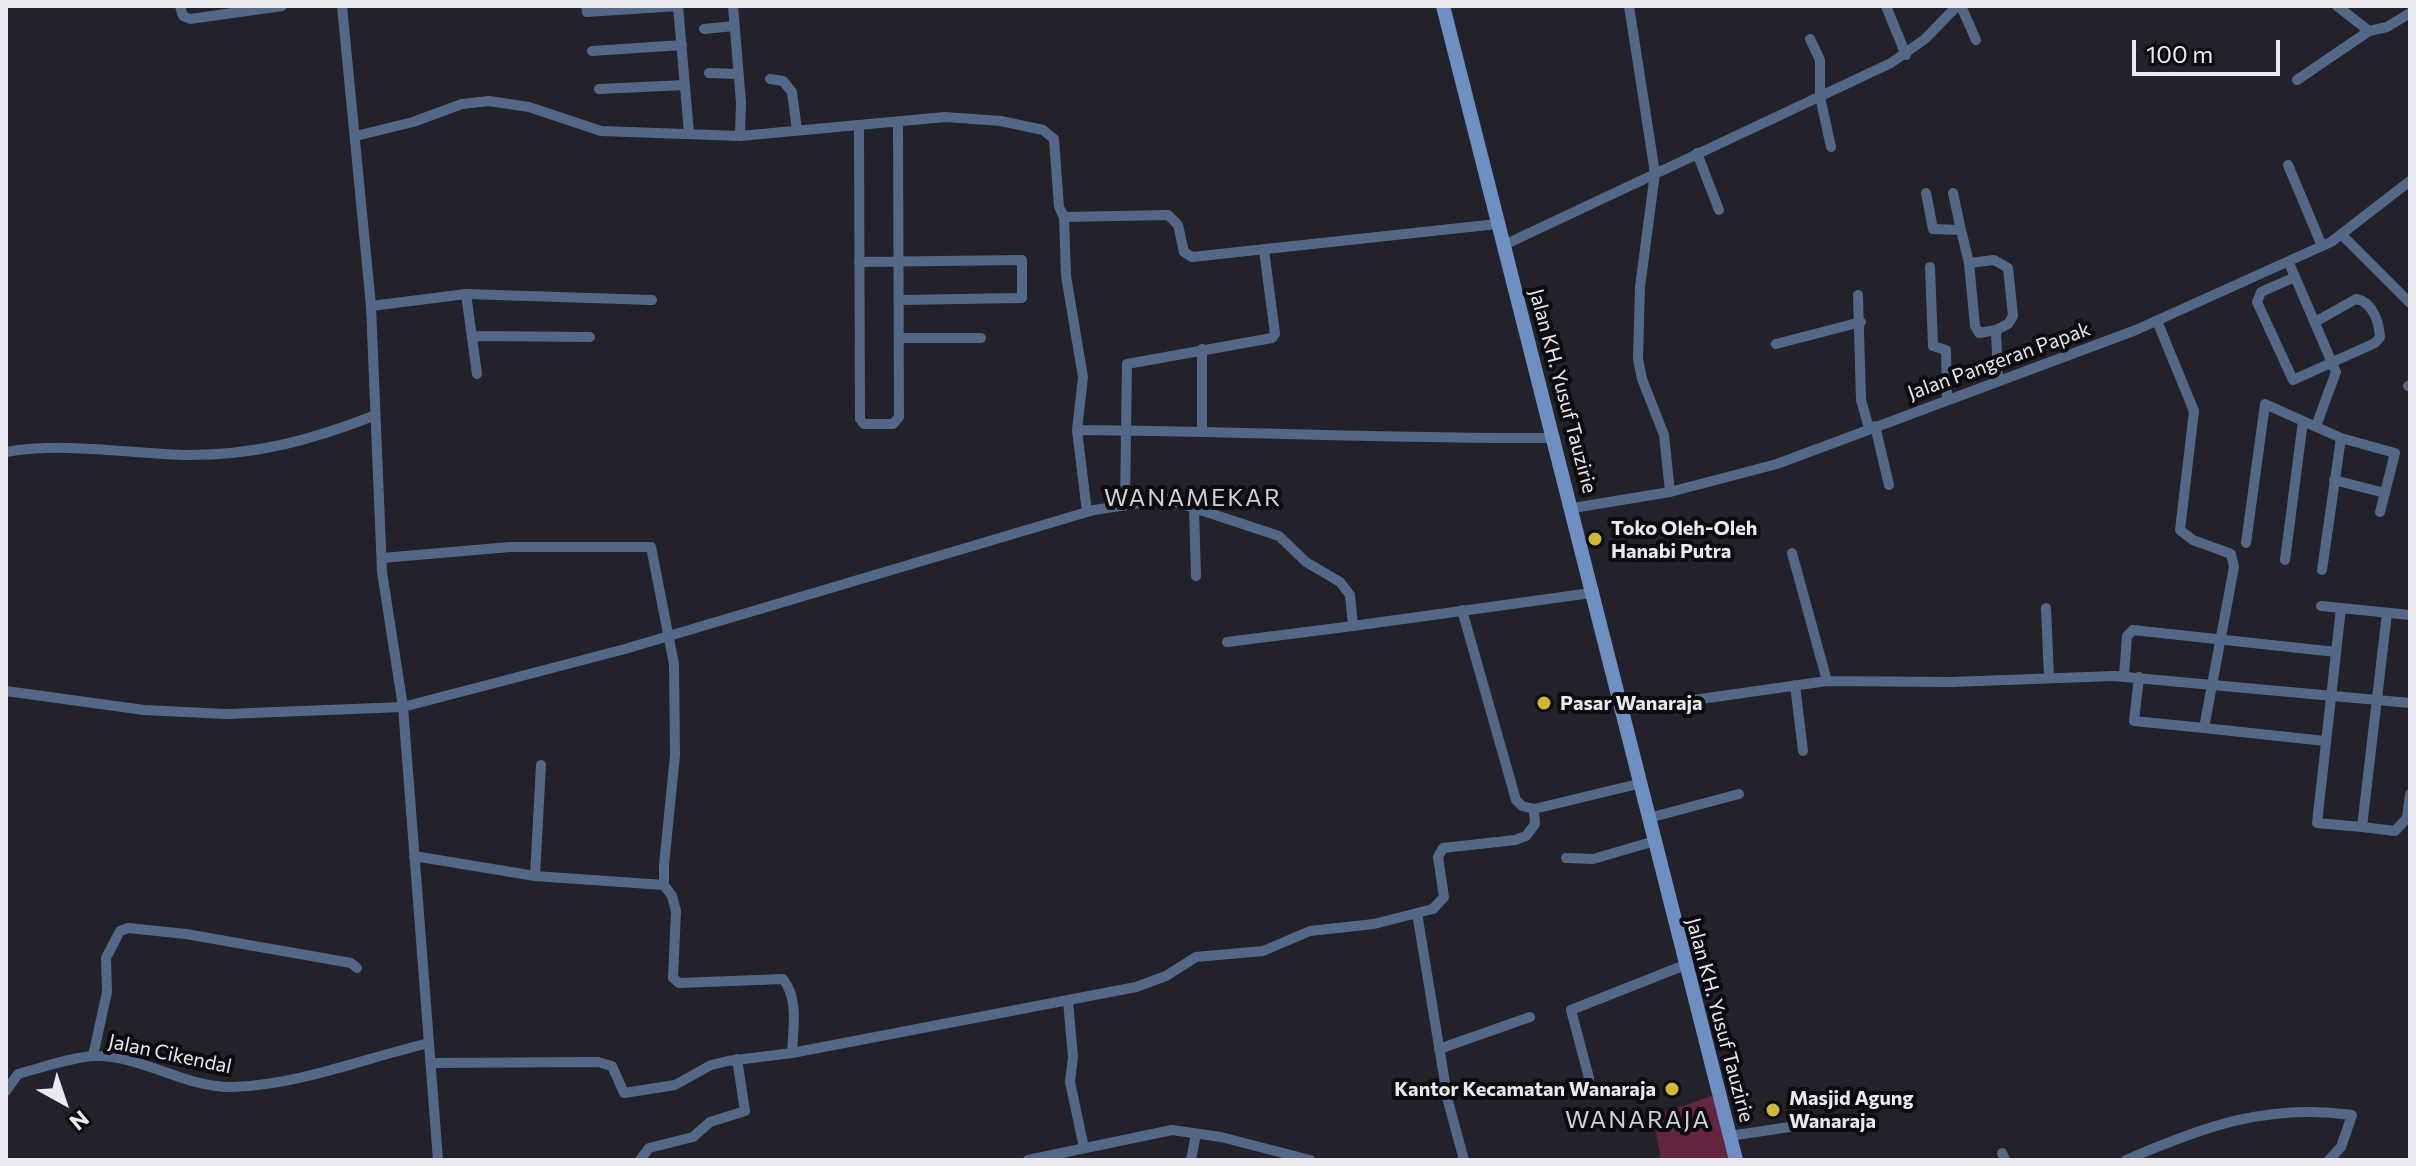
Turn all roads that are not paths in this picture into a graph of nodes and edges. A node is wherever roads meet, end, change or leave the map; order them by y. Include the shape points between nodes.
1 (180, 6) edge
2 (282, 6) edge
3 (342, 6) edge
4 (586, 6) edge
5 (678, 6) edge
6 (733, 6) edge
7 (1443, 6) edge
8 (1629, 6) edge
9 (1886, 6) edge
10 (1959, 6) edge
11 (2337, 6) edge
12 (2410, 13) edge
13 (734, 26) junction
14 (704, 29) dead end
15 (2369, 31) junction
16 (1810, 39) dead end
17 (1976, 40) dead end
18 (682, 45) junction
19 (592, 51) dead end
20 (1906, 55) junction
21 (709, 73) dead end
22 (738, 74) junction
23 (770, 79) dead end
24 (2297, 80) dead end
25 (685, 85) junction
26 (599, 89) dead end
27 (1820, 97) junction
28 (898, 123) junction
29 (859, 126) junction
30 (797, 130) junction
31 (689, 133) junction
32 (356, 136) junction
33 (740, 136) junction
34 (1831, 147) dead end
35 (1697, 153) junction
36 (2288, 165) dead end
37 (1655, 173) junction
38 (2410, 181) edge
39 (1926, 193) dead end
40 (1953, 193) dead end
41 (1719, 210) dead end
42 (1064, 217) junction
43 (1497, 224) junction
44 (1961, 230) junction
45 (2342, 235) junction
46 (1504, 245) junction
47 (2322, 246) junction
48 (1264, 250) junction
49 (898, 261) junction
50 (859, 262) junction
51 (1969, 263) junction
52 (2289, 263) junction
53 (1930, 267) dead end
54 (2295, 277) junction
55 (466, 294) junction
56 (1858, 295) dead end
57 (652, 300) dead end
58 (899, 300) junction
59 (2410, 303) edge
60 (371, 306) junction
61 (2157, 321) junction
62 (1861, 322) junction
63 (2315, 322) junction
64 (1996, 330) junction
65 (472, 336) junction
66 (590, 337) dead end
67 (899, 338) junction
68 (981, 338) dead end
69 (1776, 344) dead end
70 (1202, 349) junction
71 (2332, 362) junction
72 (477, 374) dead end
73 (1998, 380) junction
74 (1947, 399) junction
75 (373, 416) junction
76 (2303, 421) junction
77 (2316, 426) junction
78 (1872, 427) junction
79 (1077, 430) junction
80 (1124, 430) junction
81 (1202, 431) junction
82 (1555, 438) junction
83 (2341, 438) junction
84 (6, 452) edge
85 (2334, 480) junction
86 (1889, 485) dead end
87 (1670, 492) junction
88 (2385, 493) junction
89 (1125, 504) junction
90 (1194, 508) junction
91 (1573, 508) junction
92 (1087, 512) junction
93 (2380, 512) dead end
94 (2246, 543) dead end
95 (1792, 553) dead end
96 (382, 558) junction
97 (2285, 560) dead end
98 (2322, 570) dead end
99 (1196, 576) dead end
100 (1591, 593) junction
101 (2321, 606) dead end
102 (2046, 608) dead end
103 (2341, 608) junction
104 (1462, 610) junction
105 (2387, 613) junction
106 (2410, 615) edge
107 (1353, 626) junction
108 (667, 636) junction
109 (2218, 639) junction
110 (1227, 642) dead end
111 (2336, 652) junction
112 (2124, 676) junction
113 (2139, 677) junction
114 (2049, 678) junction
115 (1827, 681) junction
116 (2211, 682) junction
117 (1795, 685) junction
118 (6, 691) edge
119 (2331, 695) junction
120 (2377, 699) junction
121 (2410, 703) edge
122 (403, 707) junction
123 (1623, 710) junction
124 (2204, 728) junction
125 (2325, 741) junction
126 (1803, 751) dead end
127 (541, 765) dead end
128 (1642, 783) junction
129 (1739, 794) dead end
130 (2410, 794) edge
131 (1534, 809) junction
132 (1649, 818) junction
133 (2362, 827) junction
134 (1655, 841) junction
135 (414, 856) junction
136 (1566, 858) dead end
137 (535, 876) junction
138 (664, 885) junction
139 (1417, 913) junction
140 (1685, 965) junction
141 (357, 968) dead end
142 (1068, 1001) junction
143 (1530, 1017) dead end
144 (429, 1043) junction
145 (1439, 1049) junction
146 (792, 1053) junction
147 (93, 1056) junction
148 (737, 1059) junction
149 (433, 1063) junction
150 (1589, 1078) dead end
151 (6, 1091) edge
152 (1809, 1124) dead end
153 (1196, 1134) junction
154 (1730, 1136) junction
155 (1084, 1148) junction
156 (438, 1160) edge
157 (640, 1160) edge
158 (1028, 1160) edge
159 (1191, 1160) edge
160 (1310, 1160) edge
161 (1464, 1160) edge
162 (1736, 1160) edge
163 (2126, 1160) edge
164 (2329, 1160) edge

1 - 2 street via 190,19
3 - 32 street
4 - 5 street via 587,12
5 - 18 street
6 - 13 street
7 - 43 main road, Jalan KH. Yusuf Tauzirie
8 - 37 street
9 - 20 street
10 - 17 street
10 - 20 street
11 - 15 street
12 - 15 street
13 - 14 street
13 - 22 street
15 - 24 street
16 - 27 street via 1820,60
18 - 19 street
18 - 25 street
20 - 27 street
21 - 22 street
22 - 33 street
23 - 30 street via 783,81 792,92
25 - 26 street
25 - 31 street
27 - 34 street
27 - 35 street
28 - 29 street
28 - 42 street via 961,118 1048,132 1056,142
28 - 49 street
29 - 30 street
29 - 50 street
30 - 33 street
31 - 32 street via 601,131 529,107 489,101
31 - 33 street
32 - 60 street
35 - 37 street
35 - 41 street
36 - 47 street
37 - 46 street
37 - 87 street via 1640,287 1638,359 1664,435
38 - 45 street, Jalan Pangeran Papak
39 - 44 street via 1933,229
40 - 44 street
42 - 48 street via 1163,213 1175,221 1189,256
42 - 79 street via 1066,276 1083,377
43 - 46 main road, Jalan KH. Yusuf Tauzirie
43 - 48 street
44 - 51 street
45 - 47 street, Jalan Pangeran Papak
45 - 59 street
46 - 82 main road, Jalan KH. Yusuf Tauzirie
47 - 52 street, Jalan Pangeran Papak
48 - 70 street via 1275,334 1262,343
49 - 50 street
49 - 58 street
49 - 58 street via 1022,260 1022,298
50 - 67 street via 864,424 897,421
51 - 64 street via 1976,329
51 - 64 street via 1994,260 2008,268 2013,316
52 - 54 street
52 - 61 street, Jalan Pangeran Papak
53 - 74 street via 1933,346 1946,350
54 - 63 street
54 - 71 street via 2261,292 2259,308 2293,380
55 - 57 street
55 - 60 street
55 - 65 street
56 - 62 street
58 - 67 street
60 - 75 street
61 - 73 street, Jalan Pangeran Papak
61 - 109 street via 2194,411 2180,530 2231,554 2234,567
62 - 69 street
62 - 78 street via 1861,400
63 - 71 street
63 - 71 street via 2356,299 2370,306 2379,326 2375,343
64 - 73 street
65 - 66 street
65 - 72 street
67 - 68 street
70 - 80 street via 1128,362
70 - 81 street
71 - 77 street via 2334,381
73 - 74 street, Jalan Pangeran Papak
74 - 78 street, Jalan Pangeran Papak
75 - 84 street via 306,441 247,453 183,455 97,448
75 - 96 street
76 - 77 street
76 - 94 street via 2265,404
76 - 97 street
77 - 83 street
78 - 86 street
78 - 87 street, Jalan Pangeran Papak via 1777,464
79 - 80 street
79 - 92 street
80 - 81 street
80 - 89 street
81 - 82 street
82 - 91 main road, Jalan KH. Yusuf Tauzirie
83 - 85 street
83 - 88 street via 2395,453
85 - 88 street
85 - 98 street
87 - 91 street, Jalan Pangeran Papak
88 - 93 street
89 - 90 street via 1167,499
89 - 92 street
90 - 99 street
90 - 107 street via 1287,540 1306,562 1340,582 1350,595
91 - 100 main road, Jalan KH. Yusuf Tauzirie
92 - 108 street
95 - 115 street
96 - 108 street via 510,547 647,546
96 - 122 street
100 - 104 street
100 - 123 main road, Jalan KH. Yusuf Tauzirie
101 - 103 street
102 - 114 street
103 - 105 street
103 - 111 street
104 - 107 street
104 - 131 street via 1516,800
105 - 106 street
105 - 120 street
107 - 110 street
108 - 122 street
108 - 138 street via 676,710
109 - 111 street
109 - 112 street via 2133,630 2127,636
109 - 116 street
111 - 119 street
112 - 113 street
112 - 114 street
113 - 116 street
113 - 124 street via 2134,721
114 - 115 street
115 - 117 street
116 - 119 street
116 - 124 street
117 - 123 street
117 - 126 street
118 - 122 street via 157,711 226,714
119 - 120 street
119 - 125 street
120 - 121 street
120 - 133 street
122 - 135 street
123 - 128 main road, Jalan KH. Yusuf Tauzirie
124 - 125 street
125 - 133 street via 2317,823
127 - 137 street
128 - 131 street
128 - 132 main road, Jalan KH. Yusuf Tauzirie
129 - 132 street
130 - 133 street via 2407,818 2395,831
131 - 139 street via 1535,824 1526,836 1443,848 1438,857 1442,902
132 - 134 main road, Jalan KH. Yusuf Tauzirie
134 - 136 street via 1593,859
134 - 140 main road, Jalan KH. Yusuf Tauzirie
135 - 137 street
135 - 144 street
137 - 138 street
138 - 146 street via 676,911 675,980 783,979 794,1008
139 - 142 street via 1310,931 1263,951 1196,957 1153,982
139 - 145 street
140 - 150 street via 1571,1010
140 - 154 main road, Jalan KH. Yusuf Tauzirie
141 - 147 street via 213,938 128,928 120,931 106,958 107,992
142 - 146 street
142 - 155 street via 1070,1082
143 - 145 street
144 - 147 street, Jalan Cikendal via 303,1077 230,1087
144 - 149 street
145 - 161 street
146 - 148 street
147 - 151 street, Jalan Cikendal via 18,1074
148 - 149 street via 711,1065 675,1085 626,1093 610,1064
148 - 157 street via 745,1111 710,1122 695,1136 649,1148
149 - 156 street
152 - 154 street
153 - 155 street via 1172,1130
153 - 159 street
153 - 160 street
154 - 162 main road, Jalan KH. Yusuf Tauzirie
155 - 158 street
163 - 164 street via 2268,1112 2352,1115 2341,1147

